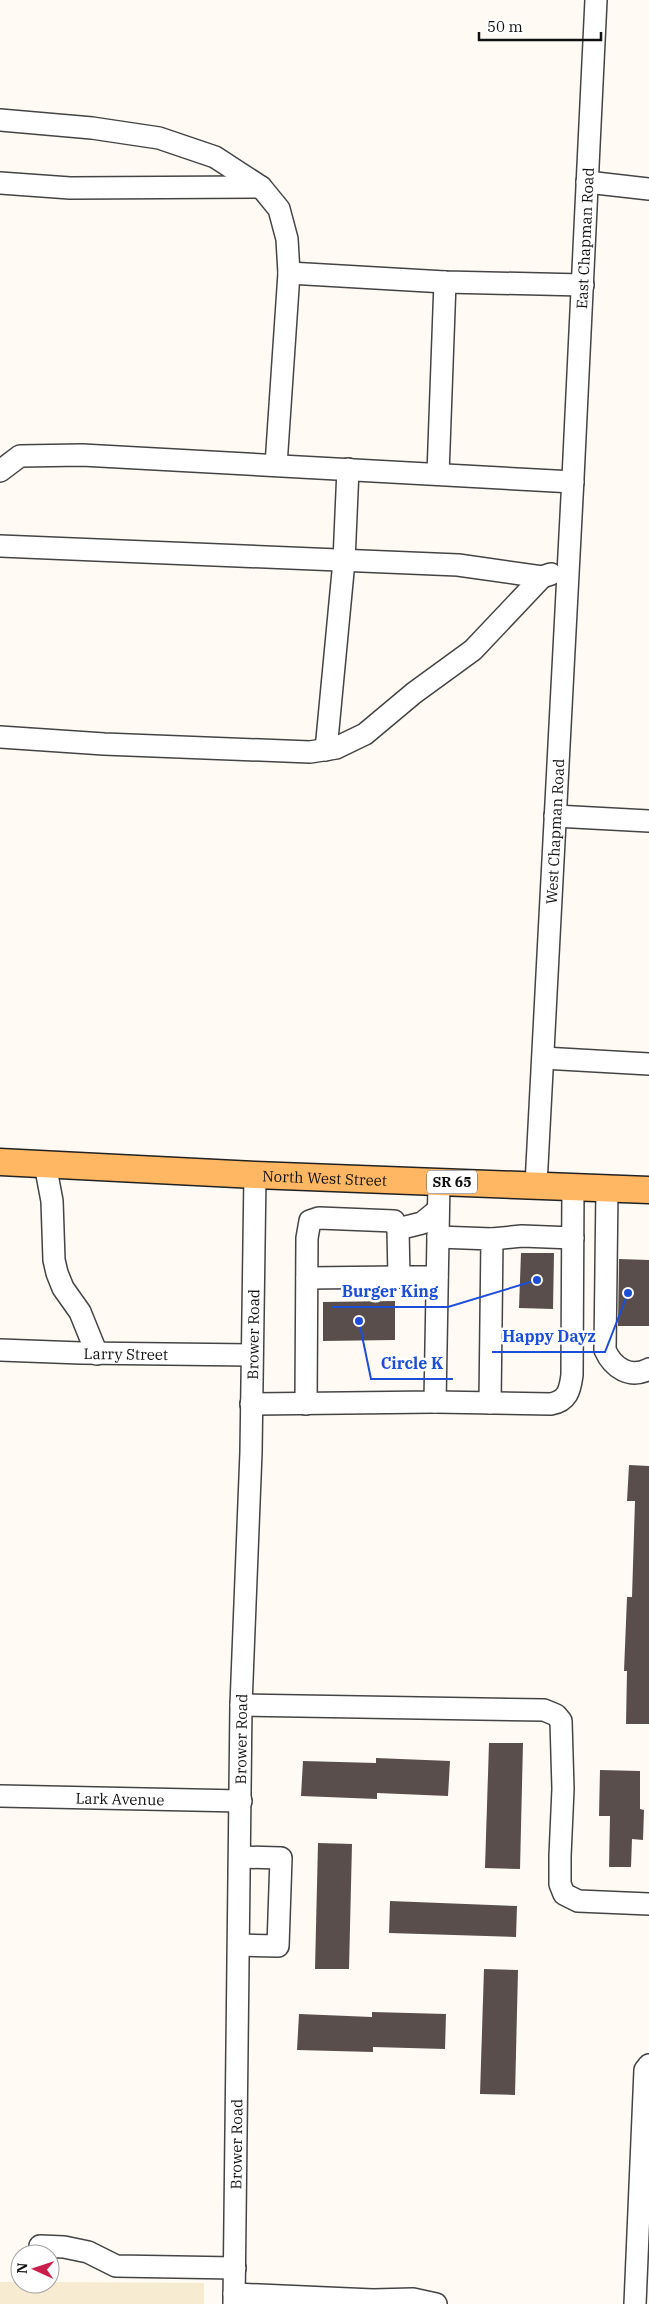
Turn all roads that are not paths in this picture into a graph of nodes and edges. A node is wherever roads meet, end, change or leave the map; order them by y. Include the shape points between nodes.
1 (596, 0) edge
2 (0, 120) edge
3 (587, 182) junction
4 (0, 183) edge
5 (262, 187) junction
6 (649, 190) edge
7 (289, 273) junction
8 (445, 282) junction
9 (582, 285) junction
10 (276, 465) junction
11 (348, 469) junction
12 (0, 471) edge
13 (438, 474) junction
14 (573, 480) junction
15 (0, 546) edge
16 (344, 561) junction
17 (568, 569) junction
18 (542, 577) junction
19 (0, 738) edge
20 (326, 750) junction
21 (556, 816) junction
22 (649, 821) edge
23 (543, 1058) junction
24 (649, 1064) edge
25 (0, 1162) edge
26 (45, 1164) junction
27 (255, 1175) junction
28 (439, 1182) junction
29 (536, 1185) junction
30 (573, 1187) junction
31 (607, 1189) junction
32 (649, 1190) edge
33 (438, 1210) junction
34 (398, 1229) junction
35 (438, 1237) junction
36 (492, 1238) junction
37 (573, 1238) junction
38 (437, 1277) junction
39 (307, 1278) junction
40 (399, 1278) junction
41 (0, 1350) edge
42 (97, 1354) junction
43 (252, 1355) junction
44 (649, 1369) edge
45 (435, 1402) junction
46 (490, 1403) junction
47 (252, 1404) junction
48 (306, 1404) junction
49 (241, 1705) junction
50 (0, 1796) edge
51 (241, 1801) junction
52 (240, 1858) junction
53 (649, 1904) edge
54 (239, 1945) junction
55 (649, 2065) edge
56 (60, 2247) edge
57 (235, 2268) junction
58 (234, 2299) edge
59 (436, 2304) edge
60 (635, 2304) edge

1 - 3 street, East Chapman Road
2 - 5 street via 159,138 215,157
3 - 6 street
3 - 9 street, East Chapman Road
4 - 5 street via 70,188
5 - 7 street via 279,209 287,239
7 - 8 street
7 - 10 street
8 - 9 street
8 - 13 street
9 - 14 street, East Chapman Road
10 - 11 street
10 - 12 street via 82,455 20,456
11 - 13 street
11 - 16 street
13 - 14 street
14 - 17 street, West Chapman Road
15 - 16 street
16 - 18 street via 458,566
16 - 20 street
17 - 18 street
17 - 21 street, West Chapman Road
18 - 20 street via 473,650 364,734
19 - 20 street via 310,752
21 - 22 street
21 - 23 street, West Chapman Road
23 - 24 street
23 - 29 street, West Chapman Road
25 - 26 main road, North West Street / SR 65
26 - 27 main road, North West Street / SR 65
26 - 42 street via 52,1201 57,1273 80,1312
27 - 28 main road, North West Street / SR 65
27 - 43 street, Brower Road
28 - 29 main road, North West Street / SR 65
28 - 33 street
29 - 30 main road, North West Street / SR 65
30 - 31 main road, North West Street / SR 65
30 - 37 street
31 - 32 main road, North West Street / SR 65
31 - 44 street via 605,1350 614,1366 623,1370 640,1373
33 - 34 street via 422,1223
33 - 35 street
34 - 39 street via 391,1220 310,1221
34 - 40 street
35 - 36 street
35 - 38 street
36 - 37 street
36 - 46 street
37 - 46 street via 572,1375 568,1394 558,1402
38 - 40 street
38 - 45 street
39 - 40 street
39 - 48 street
41 - 42 street, Larry Street
42 - 43 street, Larry Street
43 - 47 street, Brower Road
45 - 46 street
45 - 48 street
47 - 48 street
47 - 49 street, Brower Road
49 - 51 street, Brower Road
49 - 53 street via 544,1710 556,1715 561,1721 563,1745 560,1884 564,1894 578,1901
50 - 51 street, Lark Avenue
51 - 52 street, Brower Road
52 - 54 street, Brower Road
52 - 54 street via 281,1858 278,1946
54 - 57 street, Brower Road
55 - 60 street via 645,2070
56 - 57 street via 88,2252 116,2266
57 - 58 street, Brower Road
58 - 59 street via 413,2299

